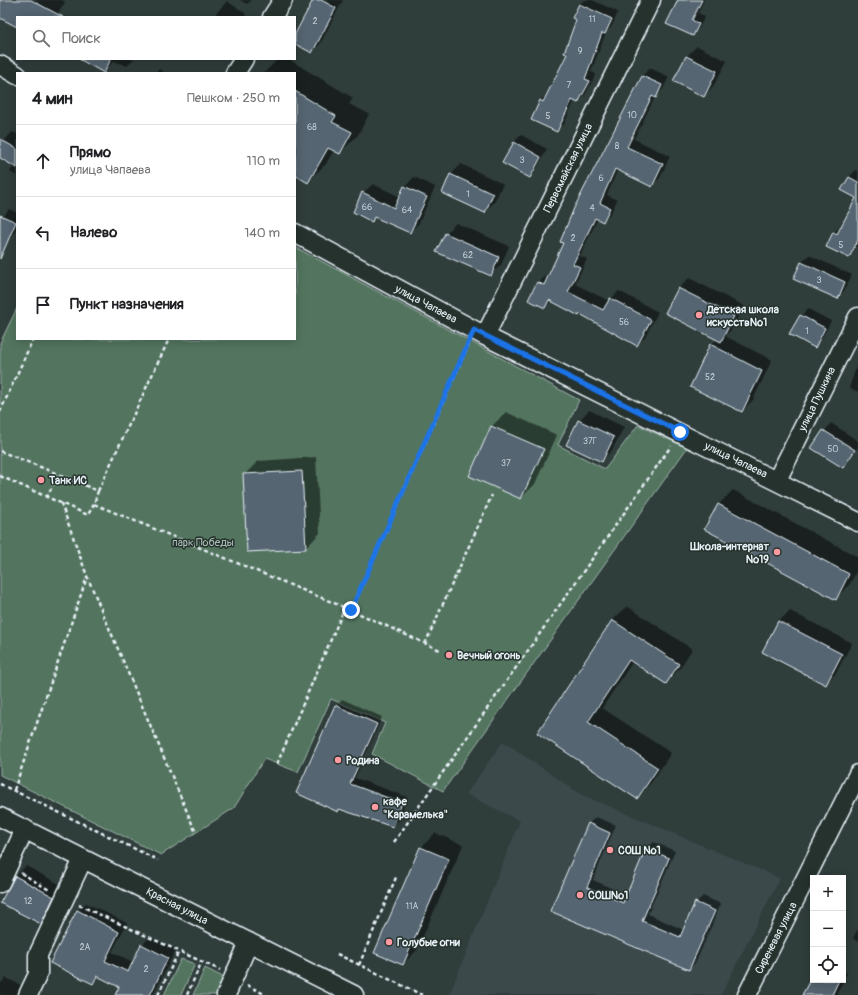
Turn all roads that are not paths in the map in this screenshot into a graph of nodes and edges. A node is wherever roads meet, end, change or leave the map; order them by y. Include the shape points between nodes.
1 (283, 0) edge
2 (651, 0) edge
3 (273, 16) edge
4 (243, 60) edge
5 (0, 65) edge
6 (236, 72) edge
7 (16, 74) edge
8 (296, 234) edge
9 (858, 317) edge
10 (480, 333) junction
11 (777, 480) junction
12 (858, 522) edge
13 (858, 774) edge
14 (0, 817) edge
15 (25, 829) junction
16 (83, 858) junction
17 (0, 883) edge
18 (249, 942) junction
19 (28, 995) edge
20 (226, 995) edge
21 (354, 995) edge
22 (747, 995) edge

1 - 3 street
2 - 10 street, Первомайская улица
4 - 6 street
5 - 7 street
8 - 10 street, улица Чапаева
9 - 11 street, улица Пушкина
10 - 11 street, улица Чапаева
11 - 12 street, улица Чапаева
13 - 22 street, Сиреневая улица
14 - 15 street, Красная улица
15 - 16 street, Красная улица
15 - 17 street
16 - 18 street, Красная улица
16 - 19 street via 38,955 38,974
18 - 20 street
18 - 21 street, Красная улица

